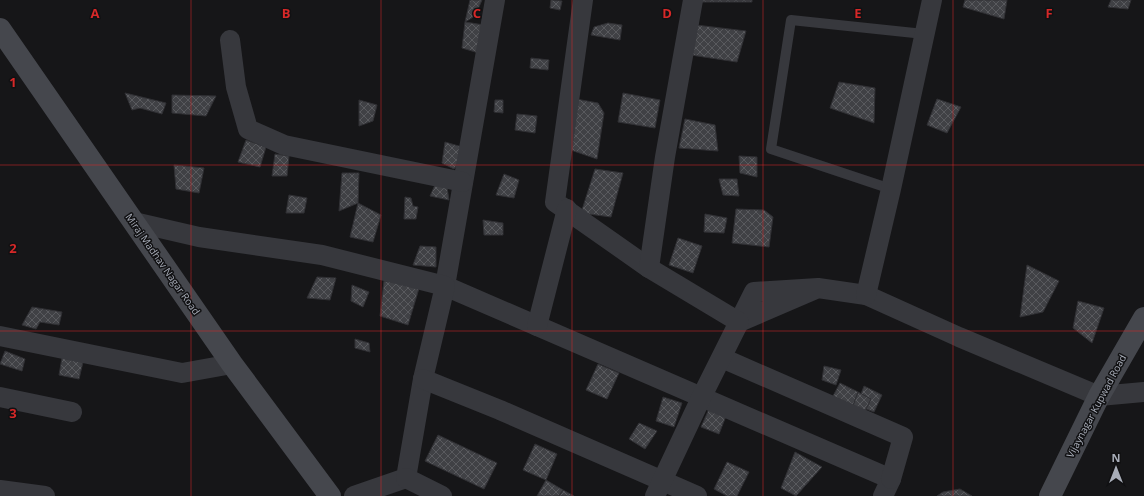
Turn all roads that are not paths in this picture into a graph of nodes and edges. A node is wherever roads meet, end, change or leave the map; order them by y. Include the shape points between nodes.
1 (495, 0) edge
2 (583, 0) edge
3 (693, 0) edge
4 (932, 0) edge
5 (0, 29) edge
6 (924, 34) junction
7 (230, 40) dead end
8 (463, 182) junction
9 (892, 189) junction
10 (567, 209) junction
11 (134, 222) junction
12 (649, 268) junction
13 (445, 286) junction
14 (866, 295) junction
15 (1144, 318) edge
16 (739, 322) junction
17 (537, 326) junction
18 (0, 336) edge
19 (722, 358) junction
20 (232, 364) junction
21 (423, 379) junction
22 (1144, 392) edge
23 (702, 396) junction
24 (1099, 396) junction
25 (0, 397) edge
26 (72, 412) dead end
27 (406, 478) junction
28 (658, 488) edge
29 (887, 488) edge
30 (0, 490) edge
31 (45, 496) edge
32 (330, 496) edge
33 (354, 496) edge
34 (442, 496) edge
35 (697, 496) edge
36 (1050, 496) edge

1 - 8 street
2 - 10 street via 555,202
3 - 12 street via 665,157
4 - 6 street
5 - 11 street, Miraj Madhav Nagar Road
6 - 9 street
6 - 9 lane via 791,20 770,149
7 - 8 street via 236,87 248,129 284,145
8 - 13 street
9 - 14 street
10 - 12 street
10 - 17 street
11 - 13 street via 199,237 322,255
11 - 20 street, Miraj Madhav Nagar Road
12 - 16 street
13 - 17 street
13 - 21 street
14 - 16 street via 818,288 754,292
14 - 24 street
15 - 24 street, Vijaynagar Kupwad Road
16 - 19 street
17 - 23 street
18 - 20 street via 182,373
19 - 23 street
19 - 29 street via 903,437
20 - 32 street, Miraj Madhav Nagar Road
21 - 27 street
21 - 28 street
22 - 24 street
23 - 28 street
23 - 29 street
24 - 36 street, Vijaynagar Kupwad Road
25 - 26 street
27 - 33 street
27 - 34 street
28 - 35 street
30 - 31 street

